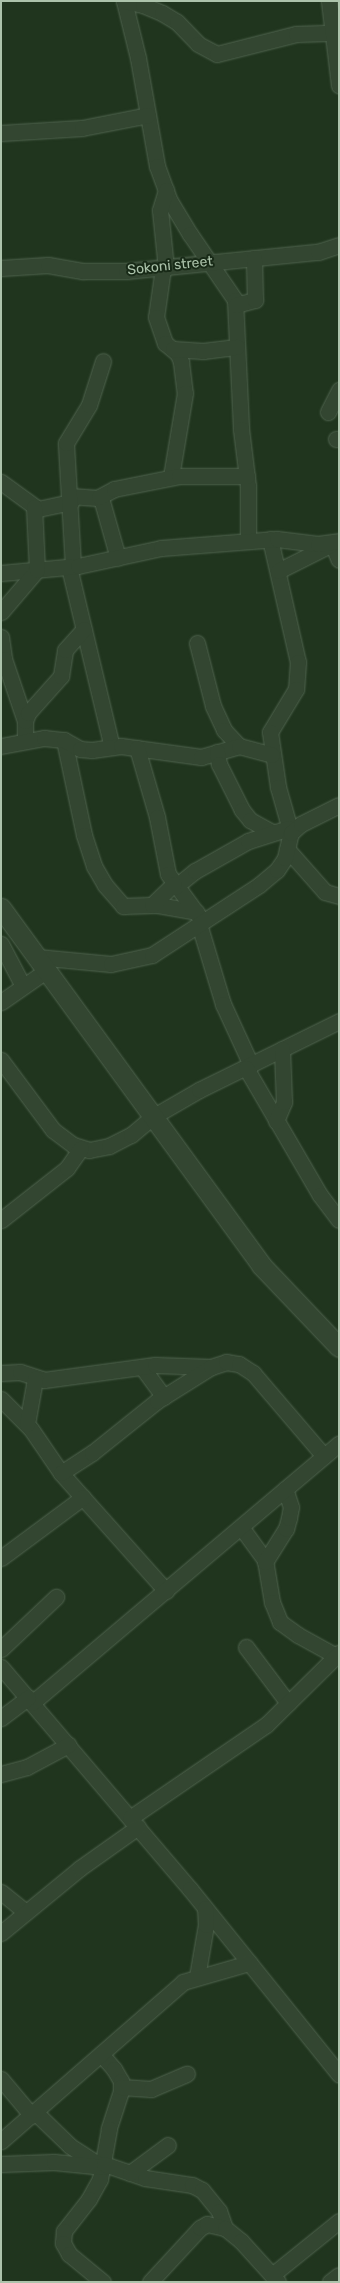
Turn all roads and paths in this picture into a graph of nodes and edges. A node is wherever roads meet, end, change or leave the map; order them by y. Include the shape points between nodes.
1 (124, 1) edge
2 (329, 1) edge
3 (333, 33) junction
4 (339, 85) edge
5 (148, 115) junction
6 (1, 133) edge
7 (166, 190) junction
8 (339, 245) edge
9 (254, 258) junction
10 (212, 262) junction
11 (1, 268) edge
12 (164, 268) junction
13 (236, 306) junction
14 (237, 347) junction
15 (173, 349) junction
16 (103, 361) dead end
17 (339, 390) edge
18 (328, 412) dead end
19 (247, 476) junction
20 (171, 477) junction
21 (1, 482) edge
22 (99, 497) junction
23 (71, 499) junction
24 (34, 507) junction
25 (270, 539) junction
26 (248, 541) junction
27 (336, 542) edge
28 (118, 558) junction
29 (339, 560) edge
30 (71, 566) junction
31 (37, 570) junction
32 (278, 571) junction
33 (1, 573) edge
34 (1, 612) edge
35 (84, 629) junction
36 (1, 637) edge
37 (197, 643) dead end
38 (25, 721) junction
39 (25, 740) junction
40 (64, 740) junction
41 (1, 746) edge
42 (239, 746) junction
43 (112, 747) junction
44 (137, 748) junction
45 (217, 752) junction
46 (272, 755) junction
47 (339, 805) edge
48 (290, 831) junction
49 (273, 833) junction
50 (286, 848) junction
51 (175, 886) junction
52 (339, 896) edge
53 (152, 905) junction
54 (1, 908) edge
55 (199, 919) junction
56 (1, 944) edge
57 (42, 964) junction
58 (24, 986) junction
59 (1, 1002) edge
60 (339, 1021) edge
61 (282, 1049) junction
62 (1, 1060) edge
63 (248, 1066) junction
64 (154, 1116) junction
65 (276, 1121) junction
66 (81, 1148) junction
67 (333, 1203) edge
68 (1, 1220) edge
69 (339, 1220) edge
70 (339, 1347) edge
71 (142, 1367) junction
72 (211, 1367) junction
73 (1, 1373) edge
74 (35, 1379) junction
75 (164, 1397) junction
76 (1, 1399) edge
77 (26, 1424) junction
78 (339, 1444) edge
79 (324, 1456) junction
80 (61, 1473) junction
81 (285, 1489) junction
82 (83, 1497) junction
83 (241, 1527) junction
84 (1, 1558) edge
85 (265, 1562) junction
86 (166, 1591) junction
87 (56, 1597) dead end
88 (246, 1647) dead end
89 (1, 1648) edge
90 (337, 1654) edge
91 (2, 1669) edge
92 (30, 1701) junction
93 (288, 1703) junction
94 (1, 1718) edge
95 (68, 1745) junction
96 (1, 1774) edge
97 (134, 1822) junction
98 (1, 1892) edge
99 (205, 1908) junction
100 (26, 1912) junction
101 (1, 1933) edge
102 (249, 1963) junction
103 (196, 1977) junction
104 (101, 2054) junction
105 (187, 2074) dead end
106 (339, 2074) edge
107 (1, 2079) edge
108 (121, 2087) junction
109 (34, 2114) junction
110 (1, 2141) edge
111 (168, 2145) dead end
112 (1, 2164) edge
113 (103, 2166) junction
114 (130, 2173) junction
115 (339, 2221) edge
116 (225, 2228) junction
117 (275, 2279) edge
118 (103, 2282) edge
119 (150, 2282) edge

1 - 3 street via 143,4 162,13 177,22 198,44 217,54 296,34
1 - 5 street
2 - 3 street
3 - 4 street
5 - 6 street via 82,128
5 - 7 street via 157,166
7 - 10 street via 190,234
7 - 12 street via 160,210
8 - 9 street, Sokoni street via 318,252
9 - 10 street, Sokoni street
9 - 13 street via 255,300
10 - 12 street, Sokoni street
10 - 13 street
11 - 12 street, Sokoni street via 48,265 83,271
12 - 15 street via 156,317 159,332
13 - 14 street
14 - 15 street via 203,351
14 - 19 street
15 - 20 street via 181,362 184,394
16 - 23 street via 89,405 66,443
17 - 18 street
19 - 20 street
19 - 26 street
20 - 22 street via 114,489
21 - 24 street
22 - 23 street
22 - 28 street via 110,524
23 - 24 street via 46,509
23 - 30 street
24 - 31 street
25 - 26 street
25 - 27 street via 318,544
25 - 32 street
26 - 28 street via 161,548
27 - 29 street
27 - 32 street
28 - 30 street
30 - 31 street
30 - 35 street
31 - 33 street
31 - 34 street
32 - 46 street via 299,676 296,689 270,732
35 - 38 street via 65,650 61,676
35 - 43 street
36 - 38 street via 4,659
37 - 42 street via 213,706 224,730
38 - 39 street
39 - 40 street
39 - 41 street
40 - 43 street via 80,749
40 - 53 street via 84,835 94,866 123,906
42 - 45 street
42 - 46 street
43 - 44 street
44 - 45 street via 202,757
44 - 51 street via 159,824 168,874
45 - 49 street via 219,764 242,810 250,820
46 - 48 street
47 - 48 street
48 - 49 street
48 - 50 street
49 - 51 street via 248,841 195,871
50 - 52 street via 324,892
50 - 55 street via 285,858 277,870
51 - 53 street
51 - 55 street
53 - 55 street
54 - 57 street
55 - 57 street via 171,944 132,962
55 - 63 street via 223,1004
56 - 58 street
57 - 58 street
57 - 64 street
58 - 59 street
60 - 61 street
61 - 63 street
61 - 65 street via 284,1102
62 - 66 street via 53,1130
63 - 64 street
63 - 65 street
64 - 66 street via 131,1135 109,1146 89,1150
64 - 70 street via 261,1265
65 - 67 street
66 - 68 street via 67,1168
67 - 69 street
71 - 72 street
71 - 74 street via 55,1380
71 - 75 street
72 - 75 street
72 - 79 street via 226,1362 239,1364 253,1373
73 - 74 street via 20,1372
74 - 77 street
75 - 80 street via 92,1453
76 - 77 street
77 - 80 street
78 - 79 street
79 - 81 street
80 - 82 street
81 - 83 street
81 - 85 street via 291,1507 290,1518
82 - 84 street
82 - 86 street
83 - 85 street
83 - 86 street
85 - 90 street via 272,1602 280,1622 298,1636
86 - 92 street
87 - 89 street
88 - 93 street
90 - 93 street
91 - 92 street
92 - 94 street
92 - 95 street
93 - 97 street via 266,1725
95 - 96 street via 27,1767
95 - 97 street
97 - 99 street
97 - 100 street
98 - 100 street
99 - 102 street
99 - 103 street via 206,1925
100 - 101 street
102 - 103 street
102 - 106 street
103 - 104 street via 183,1982 158,2002
104 - 108 street via 114,2069
104 - 109 street via 73,2076
105 - 108 street via 151,2089
107 - 109 street
108 - 113 street via 109,2128
109 - 110 street
109 - 113 street via 70,2146
111 - 114 street
112 - 113 street via 54,2162
113 - 114 street
113 - 118 street via 89,2199 64,2231 62,2243 69,2254
114 - 116 street via 192,2185 202,2190 218,2211
115 - 117 street
116 - 117 street
116 - 119 street via 207,2224 200,2228

